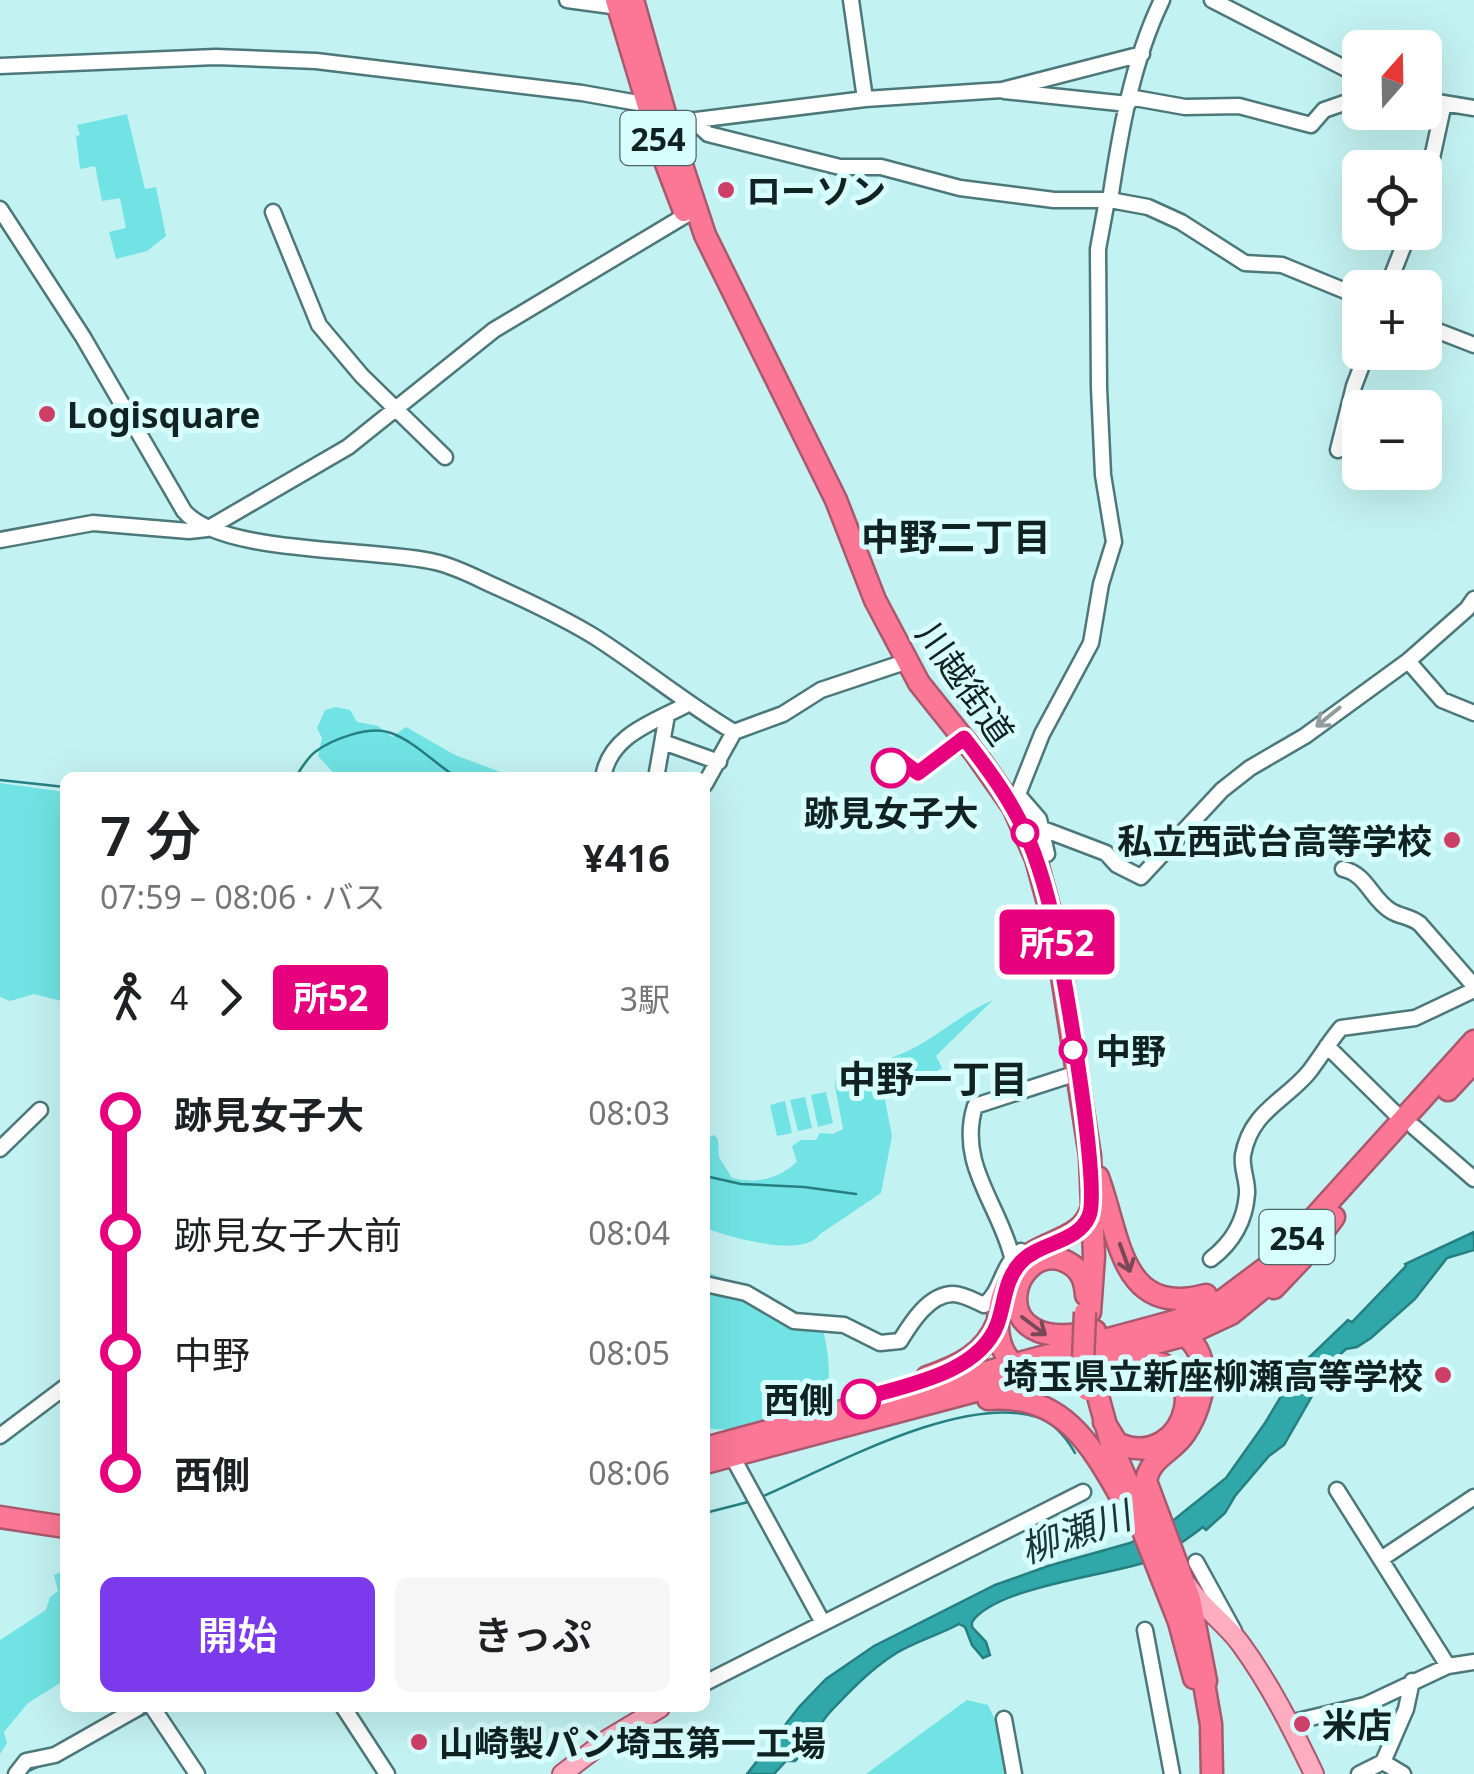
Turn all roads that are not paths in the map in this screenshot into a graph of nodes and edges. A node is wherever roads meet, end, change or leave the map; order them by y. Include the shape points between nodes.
1 (568, 0) edge
2 (850, 0) edge
3 (1162, 0) edge
4 (1212, 0) edge
5 (626, 4) edge
6 (1142, 54) junction
7 (0, 66) edge
8 (1342, 69) edge
9 (1002, 90) junction
10 (865, 99) junction
11 (1128, 101) junction
12 (1444, 103) joint
13 (1342, 104) edge
14 (1474, 108) edge
15 (657, 113) junction
16 (693, 120) junction
17 (1434, 150) edge
18 (1108, 200) junction
19 (0, 209) edge
20 (273, 212) dead end
21 (686, 216) junction
22 (719, 267) junction
23 (1342, 290) edge
24 (1442, 333) edge
25 (1474, 345) edge
26 (1361, 370) edge
27 (397, 410) junction
28 (1338, 450) dead end
29 (446, 457) dead end
30 (207, 528) junction
31 (0, 540) edge
32 (1474, 599) edge
33 (1408, 661) junction
34 (905, 662) junction
35 (688, 704) junction
36 (1474, 713) edge
37 (667, 715) junction
38 (734, 732) junction
39 (663, 742) junction
40 (719, 762) junction
41 (605, 772) edge
42 (657, 772) edge
43 (710, 776) edge
44 (1016, 802) junction
45 (1039, 834) junction
46 (1048, 854) dead end
47 (1343, 869) dead end
48 (1474, 988) edge
49 (1474, 1041) edge
50 (1326, 1046) junction
51 (1474, 1062) edge
52 (1076, 1073) junction
53 (40, 1110) dead end
54 (1409, 1124) junction
55 (0, 1149) edge
56 (1092, 1161) junction
57 (1474, 1179) edge
58 (1093, 1203) junction
59 (1334, 1217) junction
60 (1063, 1229) dead end
61 (1302, 1233) junction
62 (1012, 1257) junction
63 (1211, 1259) dead end
64 (710, 1285) edge
65 (1206, 1295) junction
66 (1090, 1312) junction
67 (998, 1320) junction
68 (1186, 1335) junction
69 (1066, 1352) junction
70 (1107, 1359) junction
71 (1014, 1366) junction
72 (1204, 1372) junction
73 (1091, 1389) junction
74 (60, 1391) edge
75 (976, 1400) junction
76 (1104, 1422) junction
77 (851, 1425) junction
78 (783, 1428) junction
79 (0, 1436) edge
80 (1117, 1443) junction
81 (710, 1447) edge
82 (732, 1456) junction
83 (710, 1462) edge
84 (1121, 1473) junction
85 (1337, 1490) dead end
86 (1083, 1492) dead end
87 (1474, 1497) edge
88 (1134, 1498) junction
89 (0, 1504) edge
90 (1064, 1512) dead end
91 (60, 1513) edge
92 (0, 1517) edge
93 (1024, 1524) junction
94 (60, 1526) edge
95 (1382, 1559) junction
96 (1173, 1574) junction
97 (824, 1623) junction
98 (1145, 1630) dead end
99 (1474, 1662) edge
100 (1448, 1666) junction
101 (710, 1680) edge
102 (1412, 1681) junction
103 (131, 1712) edge
104 (156, 1712) edge
105 (347, 1712) edge
106 (653, 1712) edge
107 (1004, 1718) dead end
108 (1290, 1722) junction
109 (1383, 1762) junction
110 (16, 1774) edge
111 (197, 1774) edge
112 (387, 1774) edge
113 (562, 1774) edge
114 (1014, 1774) edge
115 (1172, 1774) edge
116 (1202, 1774) edge
117 (1212, 1774) edge
118 (1314, 1774) edge
119 (1359, 1774) edge
120 (1403, 1774) edge

1 - 5 street
2 - 10 street
3 - 6 street
4 - 8 street
5 - 15 highway, 川越街道 / 254
6 - 9 street
6 - 11 street
7 - 15 street via 316,60 540,86
9 - 10 street
9 - 11 street
10 - 16 street
11 - 13 street via 1238,106 1311,125 1324,110
11 - 18 street
12 - 14 street
12 - 17 street
15 - 16 street
15 - 21 highway, 川越街道 / 254
15 - 22 highway, 川越街道 / 254
16 - 18 street via 708,134 840,166 881,167 960,188 1054,200
18 - 23 street via 1162,213 1245,263 1282,265
18 - 44 street via 1098,249 1099,388 1114,542 1091,644 1042,734
19 - 30 street via 184,511
20 - 27 street via 318,325
21 - 22 highway, 川越街道 / 254
21 - 27 street via 494,330
22 - 34 highway, 川越街道 / 254 via 836,500
24 - 25 street
26 - 28 street
27 - 29 street
27 - 30 street
30 - 31 street via 93,523
30 - 35 street via 460,570 565,619
32 - 33 street
33 - 36 street via 1442,700
33 -> 45 street via 1222,790 1140,876 1106,853
34 - 38 street via 821,690 783,714
34 - 44 highway, 川越街道 / 254
35 - 37 street
35 - 38 street
37 - 39 street
37 - 41 street via 612,748
38 - 40 street
39 - 40 street
39 - 42 street
40 - 43 street
44 - 45 highway, 川越街道 / 254
45 - 46 street
45 - 52 highway, 川越街道 / 254
47 - 48 street via 1355,872 1391,911 1420,924
48 - 50 street via 1414,1018 1341,1028
49 - 54 highway, 254
50 - 54 street
50 - 63 street via 1252,1132 1244,1156 1248,1192 1242,1214 1232,1241
51 - 54 highway, 254
52 - 56 highway, 川越街道 / 254
52 - 62 street via 974,1106 974,1166
53 - 55 street
54 - 57 street
54 - 59 highway, 254
54 - 61 highway, 254
56 - 58 highway, 川越街道 / 254
56 -> 65 highway via 1135,1280 1168,1299
56 - 66 highway, 川越街道 / 254 via 1099,1234
58 - 66 highway, 川越街道 / 254
58 - 67 highway via 1078,1230 1019,1264
59 - 68 highway, 254 via 1258,1294
59 - 72 highway, 254 via 1289,1274 1224,1330
60 - 62 street
61 - 65 highway
61 - 69 highway, 254 via 1254,1280 1213,1306
62 - 64 street via 984,1305 948,1294 892,1343 844,1326 794,1321 746,1292
66 -> 65 highway via 1085,1284 1066,1262 1030,1266 1016,1290 1026,1324 1062,1337 1177,1310
66 - 73 highway, 川越街道 / 254
67 - 71 highway via 1001,1348
67 - 78 highway via 983,1348 961,1364
68 - 69 highway via 1159,1330
68 - 70 highway, 254
68 - 72 highway via 1200,1350
69 - 71 highway
70 - 71 highway via 1035,1372
70 - 77 highway
71 - 78 highway
72 - 88 highway via 1188,1430 1153,1463
73 - 76 highway, 川越街道 / 254
73 - 84 highway, 川越街道 / 254
73 - 88 highway via 1100,1440
74 - 79 street
75 - 77 highway
75 - 80 highway via 1131,1362 1164,1364 1186,1390 1184,1418 1154,1446
75 - 88 highway via 1030,1401 1062,1416
76 - 80 highway
76 - 84 highway, 川越街道 / 254
77 - 82 highway
78 - 81 highway
80 - 88 highway
82 - 83 highway
82 - 97 street
84 - 88 highway, 254
85 - 95 street
86 - 93 street
87 - 95 street
88 - 96 highway, 254
89 - 91 highway
90 - 93 street
92 - 94 highway
93 - 97 street
95 - 100 street
96 - 108 main road via 1236,1638
96 - 116 highway, 254 via 1200,1720
96 - 117 highway, 254 via 1206,1681
97 - 101 street
98 - 115 street
99 - 100 street
100 - 102 street
102 - 108 street via 1365,1705
102 - 109 street
103 - 110 street via 55,1754 26,1761
104 - 111 street
105 - 112 street
106 - 113 main road
107 - 114 street
108 - 118 main road
109 - 119 street
109 - 120 street

